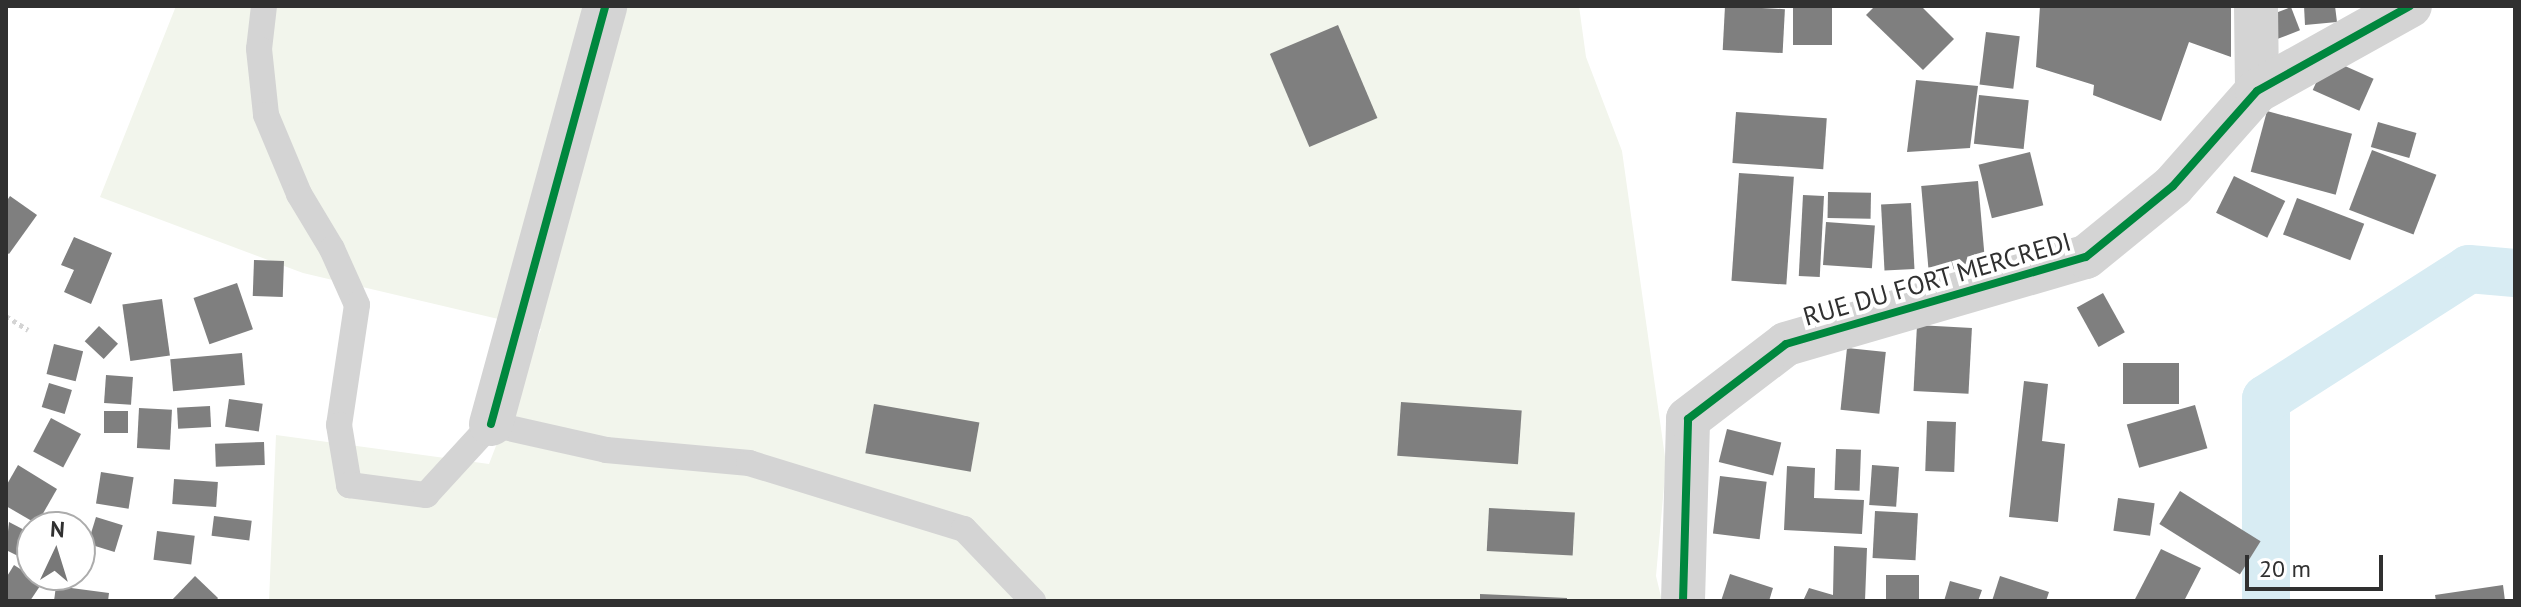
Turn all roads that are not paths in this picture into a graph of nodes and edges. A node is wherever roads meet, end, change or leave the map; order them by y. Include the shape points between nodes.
1 (264, 6) edge
2 (605, 6) edge
3 (2256, 6) edge
4 (2410, 6) edge
5 (2257, 91) junction
6 (491, 424) junction
7 (1033, 601) edge
8 (1683, 601) edge

1 - 6 lane via 259,49 266,115 299,194 357,305 339,425 349,485 426,495
2 - 6 street
3 - 5 street
4 - 5 street, RUE DU FORT MERCREDI
5 - 8 street, RUE DU FORT MERCREDI via 2173,186 2086,257 1786,344 1688,419
6 - 7 lane via 606,450 749,463 964,529

